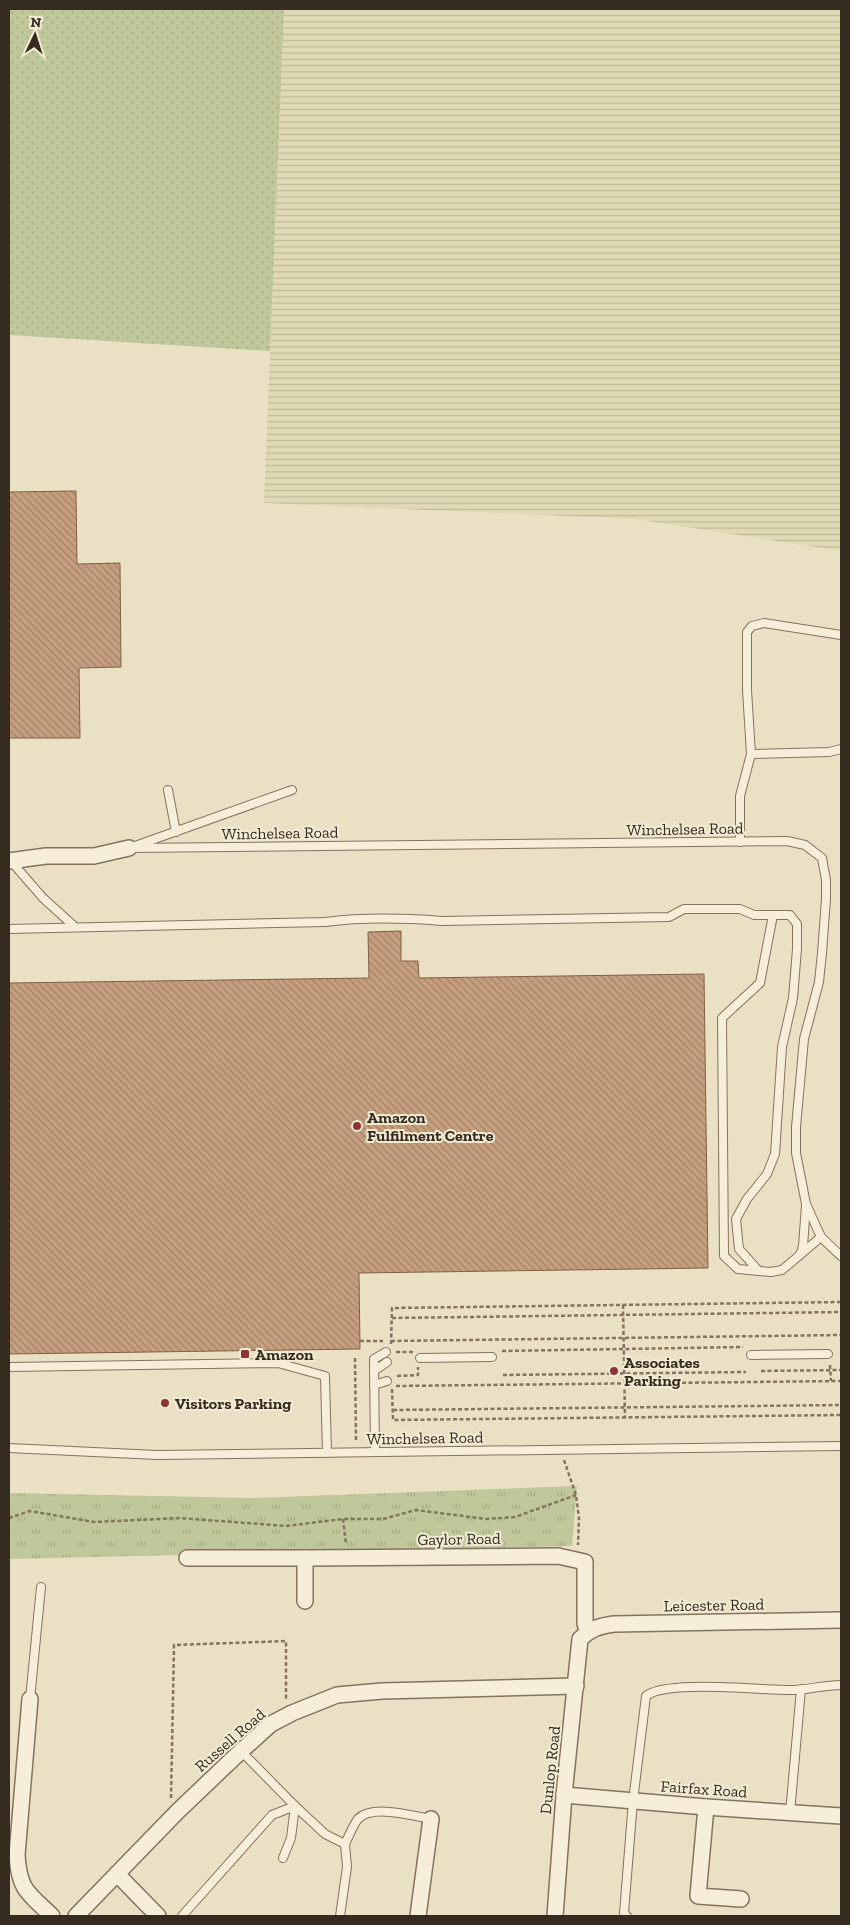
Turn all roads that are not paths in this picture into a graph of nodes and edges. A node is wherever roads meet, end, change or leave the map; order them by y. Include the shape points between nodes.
1 (841, 635) edge
2 (841, 749) edge
3 (751, 754) junction
4 (168, 790) dead end
5 (292, 790) dead end
6 (176, 832) junction
7 (740, 842) junction
8 (128, 848) junction
9 (10, 861) edge
10 (774, 915) junction
11 (75, 927) junction
12 (9, 929) edge
13 (806, 1204) junction
14 (821, 1237) junction
15 (841, 1256) edge
16 (799, 1257) junction
17 (757, 1269) junction
18 (386, 1352) dead end
19 (828, 1354) dead end
20 (751, 1355) dead end
21 (419, 1356) road end
22 (492, 1358) dead end
23 (387, 1362) dead end
24 (9, 1366) edge
25 (374, 1370) junction
26 (391, 1381) road end
27 (374, 1385) junction
28 (841, 1446) edge
29 (9, 1448) edge
30 (375, 1452) junction
31 (327, 1453) junction
32 (187, 1558) dead end
33 (305, 1558) junction
34 (41, 1586) dead end
35 (306, 1601) dead end
36 (841, 1620) edge
37 (588, 1632) junction
38 (841, 1685) edge
39 (576, 1686) junction
40 (801, 1689) junction
41 (30, 1698) joint
42 (241, 1751) junction
43 (564, 1794) junction
44 (633, 1800) junction
45 (296, 1806) junction
46 (706, 1807) junction
47 (790, 1812) junction
48 (841, 1816) edge
49 (431, 1819) joint
50 (345, 1844) junction
51 (283, 1858) dead end
52 (117, 1874) junction
53 (740, 1899) dead end
54 (52, 1916) edge
55 (76, 1916) edge
56 (158, 1916) edge
57 (182, 1916) edge
58 (340, 1916) edge
59 (418, 1916) edge
60 (555, 1916) edge
61 (627, 1916) edge

1 - 3 lane via 764,623 752,626 747,632
2 - 3 lane
3 - 7 lane via 740,796
4 - 6 lane
5 - 6 lane
6 - 8 lane
7 - 8 lane, Winchelsea Road
7 - 13 lane, Winchelsea Road via 787,841 805,845 822,858 826,890 822,953 819,982 804,1039 796,1127 796,1153
8 - 9 street via 94,856 46,856
9 - 11 lane
10 - 11 lane via 754,915 740,909 684,909 663,918 452,921 351,918 325,922
10 - 17 lane via 790,915 797,924 797,949 793,998 782,1047 775,1154 767,1174 736,1219 739,1249
10 - 17 lane via 760,983 722,1018 724,1256 738,1269
11 - 12 lane
13 - 14 lane, Winchelsea Road
13 - 16 lane via 803,1246
14 - 15 lane, Winchelsea Road
14 - 16 lane
16 - 17 lane via 782,1270
18 - 25 lane via 374,1359
19 - 20 lane
21 - 22 lane
23 - 25 lane
24 - 31 lane via 278,1363 300,1368 324,1376
25 - 27 lane
26 - 27 lane
27 - 30 lane
28 - 30 lane, Winchelsea Road
29 - 31 lane, Winchelsea Road via 138,1455
30 - 31 lane, Winchelsea Road
32 - 33 street, Gaylor Road
33 - 35 street
33 - 37 street, Gaylor Road via 558,1556 585,1562 585,1624
34 - 41 lane
36 - 37 street, Leicester Road via 614,1624
37 - 39 street, Dunlop Road via 580,1639
38 - 40 lane
39 - 42 street, Russell Road via 337,1695 271,1724
39 - 43 street, Dunlop Road
40 - 44 lane via 673,1688 650,1692 646,1696
40 - 47 lane
41 - 54 street via 18,1877 24,1890
42 - 45 lane
42 - 52 street, Russell Road
43 - 44 street, Fairfax Road
43 - 60 street, Dunlop Road
44 - 46 street, Fairfax Road
44 - 61 lane via 624,1913
45 - 50 lane via 325,1834
45 - 51 lane via 291,1838
45 - 57 lane via 272,1815
46 - 47 street, Fairfax Road
46 - 53 street via 698,1896
47 - 48 street, Fairfax Road
49 - 50 lane via 370,1812 358,1819
49 - 59 street
50 - 58 lane via 346,1867
52 - 55 street, Russell Road
52 - 56 street

